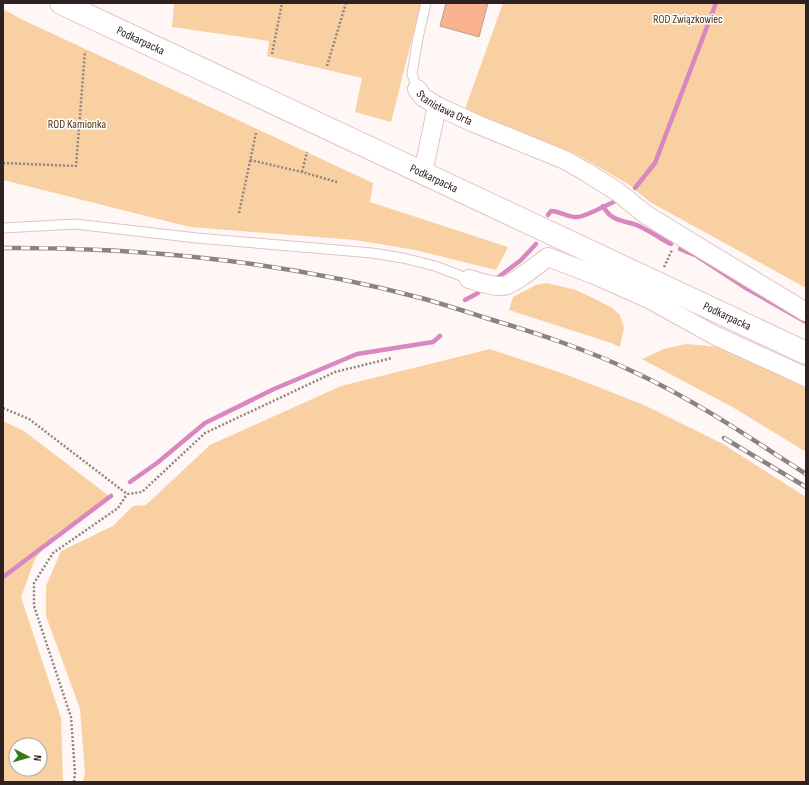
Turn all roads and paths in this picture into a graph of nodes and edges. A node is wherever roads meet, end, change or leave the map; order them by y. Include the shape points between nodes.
1 (61, 3) edge
2 (282, 3) edge
3 (346, 3) edge
4 (426, 3) edge
5 (86, 51) dead end
6 (272, 54) dead end
7 (327, 66) dead end
8 (417, 89) joint
9 (437, 106) junction
10 (256, 133) dead end
11 (307, 152) dead end
12 (250, 160) junction
13 (3, 163) edge
14 (302, 172) junction
15 (423, 173) junction
16 (337, 182) dead end
17 (239, 213) dead end
18 (3, 228) edge
19 (678, 236) junction
20 (663, 269) dead end
21 (469, 279) joint
22 (806, 312) edge
23 (806, 353) edge
24 (392, 358) dead end
25 (806, 378) edge
26 (3, 408) edge
27 (127, 494) junction
28 (74, 782) edge

1 - 15 main road, Podkarpacka
2 - 6 path
3 - 7 path
4 - 8 lane, Stanisława Orła via 412,74
5 - 13 path via 76,166
8 - 9 street, Stanisława Orła via 423,97
9 - 15 street
9 - 19 street, Stanisława Orła via 474,124 566,160 605,183 644,214
10 - 12 path
11 - 14 path
12 - 14 path
12 - 17 path
14 - 16 path
15 - 23 main road, Podkarpacka
18 - 21 lane via 75,224 196,238 372,253 435,266
19 - 20 path
19 - 22 street, Stanisława Orła
21 - 25 street via 504,286 548,257 650,299 714,335
24 - 27 path via 334,372 205,433 142,492
26 - 27 path via 29,419
27 - 28 path via 118,508 53,553 34,583 34,606 71,717 76,773

